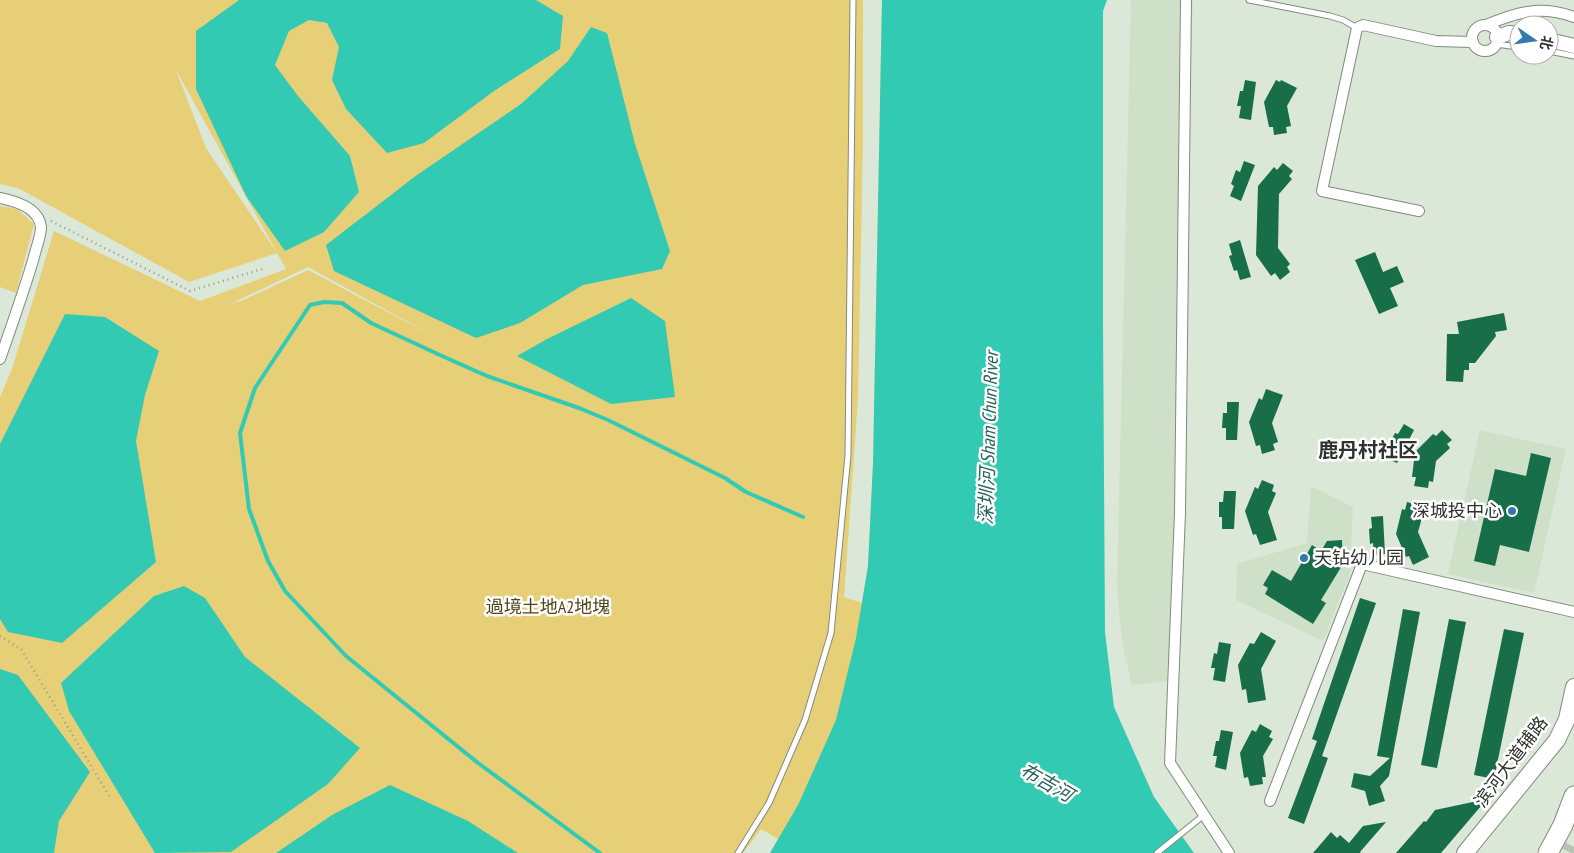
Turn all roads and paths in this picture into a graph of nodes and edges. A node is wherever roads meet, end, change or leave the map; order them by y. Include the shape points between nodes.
1 (853, 0) edge
2 (1186, 0) edge
3 (1248, 0) edge
4 (1574, 17) edge
5 (1486, 25) junction
6 (1357, 28) junction
7 (1509, 33) edge
8 (1496, 40) junction
9 (1473, 42) junction
10 (1559, 42) edge
11 (1509, 43) edge
12 (1574, 46) edge
13 (1559, 53) edge
14 (1574, 56) edge
15 (0, 198) edge
16 (1419, 211) dead end
17 (33, 212) junction
18 (262, 269) dead end
19 (0, 358) edge
20 (1574, 612) edge
21 (0, 636) edge
22 (1574, 687) edge
23 (1567, 719) junction
24 (1574, 796) edge
25 (111, 798) dead end
26 (1270, 801) dead end
27 (1204, 815) junction
28 (738, 853) edge
29 (1157, 853) edge
30 (1229, 853) edge
31 (1465, 853) edge
32 (1477, 853) edge
33 (1548, 853) edge

1 - 28 lane via 848,455 831,633 805,720 770,804
2 - 27 street via 1180,513 1170,763
3 - 6 lane via 1330,16
4 - 5 street via 1550,11 1518,12
5 - 8 street via 1494,29
5 - 9 street via 1474,30
6 - 9 street via 1363,25 1436,41
6 - 16 street via 1322,190
7 - 8 street
8 - 9 street via 1490,49 1482,50
8 - 11 lane
10 - 12 street
13 - 14 lane
15 - 17 street via 15,201
17 - 18 path via 190,291
17 - 19 street via 41,226 39,237 23,295
20 - 26 street via 1362,564
21 - 25 path via 21,649
22 - 23 main road, 滨河大道辅路
23 - 31 main road, 滨河大道辅路 via 1542,760
23 - 32 main road via 1560,743 1546,770
24 - 33 highway
27 - 29 lane
27 - 30 street

